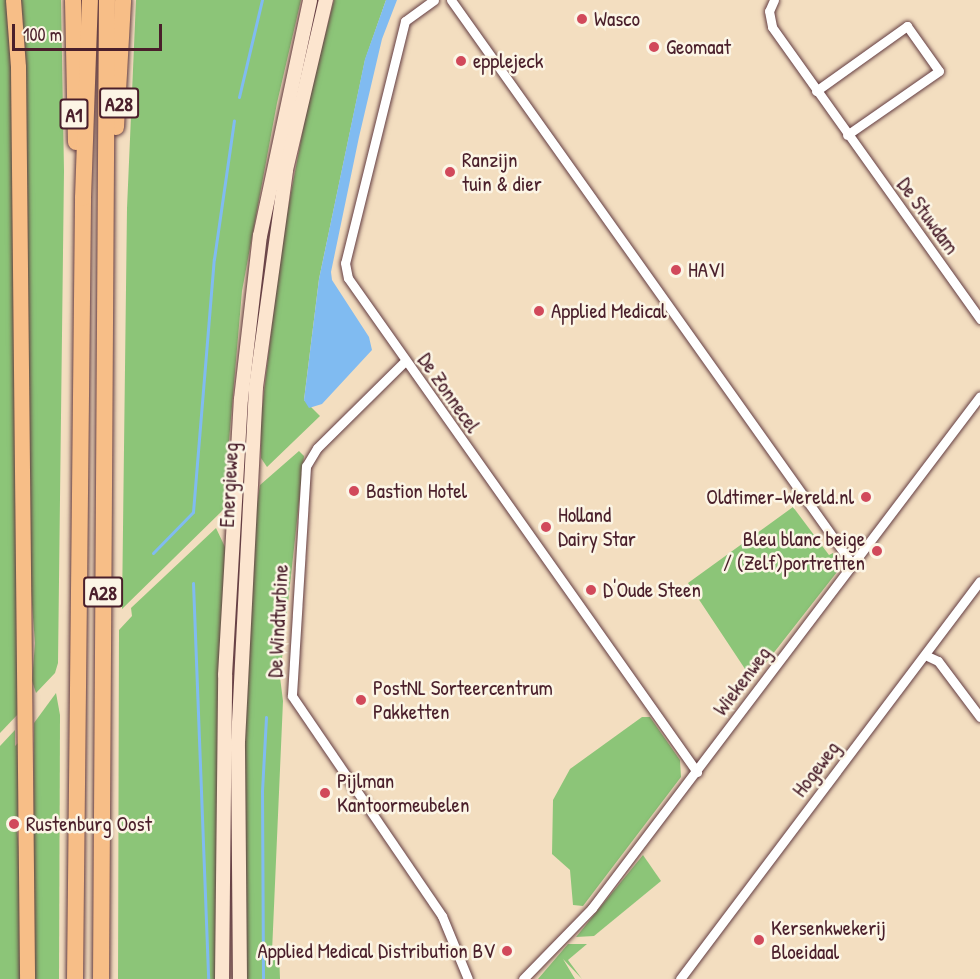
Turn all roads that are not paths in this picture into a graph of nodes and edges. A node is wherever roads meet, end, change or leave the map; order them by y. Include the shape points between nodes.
1 (14, 0) edge
2 (73, 0) edge
3 (90, 0) edge
4 (107, 0) edge
5 (123, 0) edge
6 (310, 0) edge
7 (326, 0) edge
8 (434, 0) edge
9 (451, 0) edge
10 (774, 0) edge
11 (816, 91) junction
12 (848, 135) junction
13 (107, 205) junction
14 (83, 227) junction
15 (980, 319) edge
16 (404, 362) junction
17 (980, 396) edge
18 (852, 564) junction
19 (980, 581) edge
20 (925, 655) junction
21 (980, 717) edge
22 (697, 772) junction
23 (27, 979) edge
24 (75, 979) edge
25 (101, 979) edge
26 (222, 979) edge
27 (240, 979) edge
28 (468, 979) edge
29 (524, 979) edge
30 (681, 979) edge

1 - 23 main road via 27,733
2 - 14 highway, A1 via 74,114
3 - 14 highway, A28
4 - 13 highway, A28
5 - 13 highway, A28 via 120,95
6 - 26 main road, Energieweg via 260,236 235,482 221,798
7 - 27 main road, Energieweg via 303,88 274,239 251,466 238,742
8 - 16 street, De Zonnecel via 405,21 345,263 348,278
9 - 18 street
10 - 11 street, De Stuwdam via 769,11 772,27
11 - 12 street, De Stuwdam
11 - 12 street via 907,26 939,71
12 - 15 street, De Stuwdam
13 - 25 highway, A28
14 - 24 highway, A28
16 - 22 street, De Zonnecel
16 - 28 street, De Windturbine via 317,448 306,466 292,696 442,916
17 - 18 street, Wiekenweg
18 - 22 street, Wiekenweg
19 - 20 street, Hogeweg
20 - 21 street via 938,660
20 - 30 street, Hogeweg
22 - 29 street, Wiekenweg via 592,908

